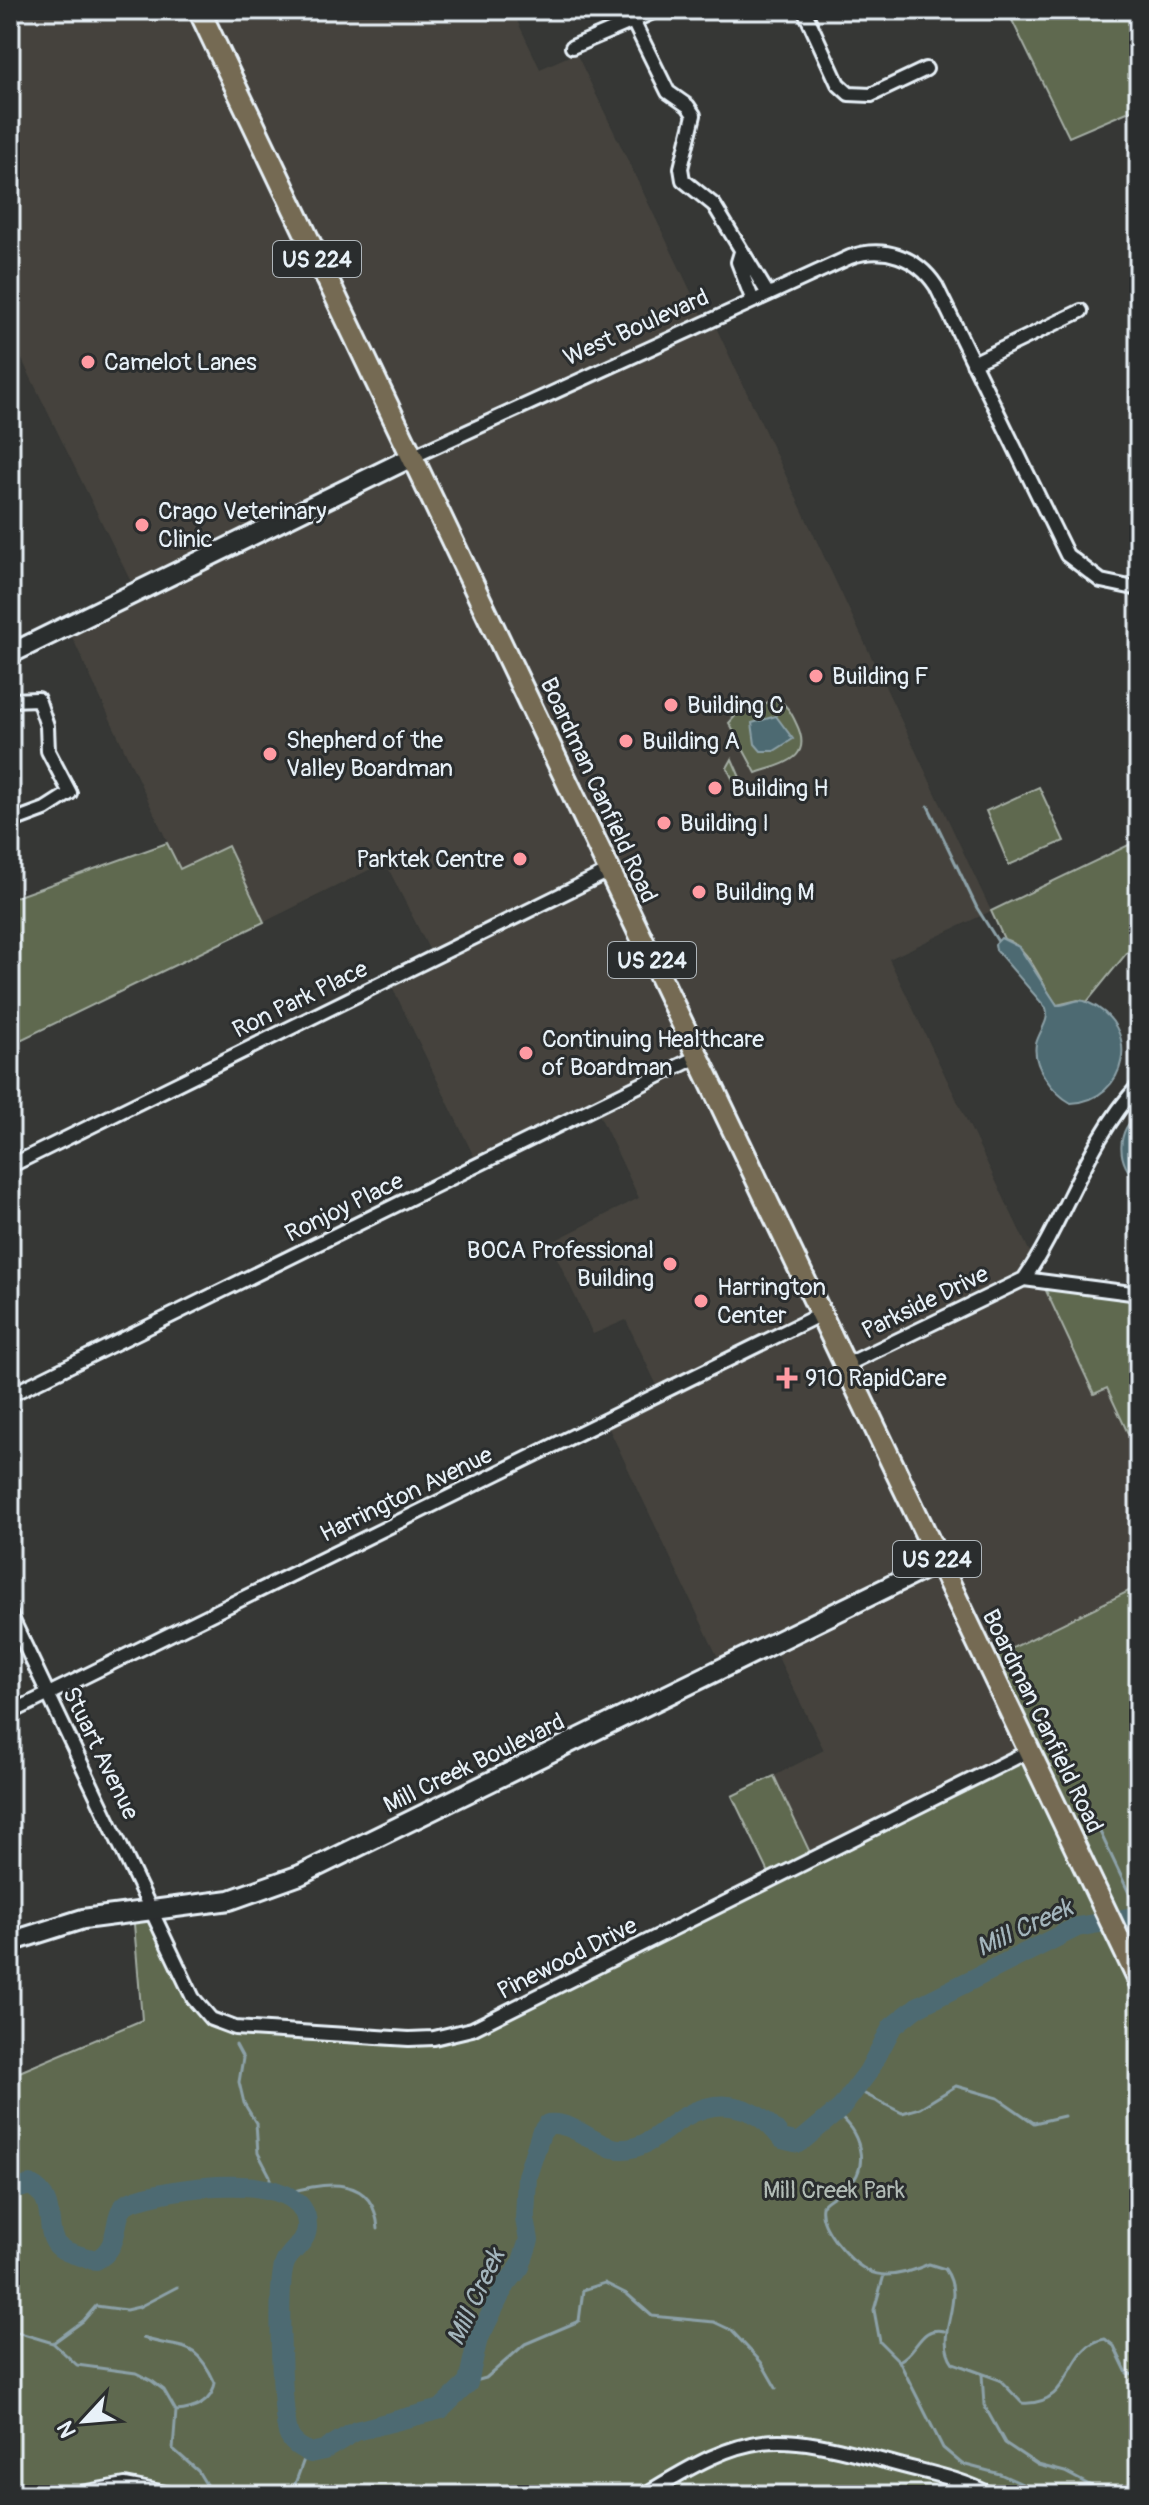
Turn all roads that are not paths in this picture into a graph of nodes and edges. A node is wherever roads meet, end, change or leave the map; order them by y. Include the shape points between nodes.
1 (199, 10) edge
2 (657, 10) edge
3 (804, 10) edge
4 (633, 21) junction
5 (572, 47) dead end
6 (926, 69) dead end
7 (741, 252) junction
8 (768, 294) junction
9 (753, 301) junction
10 (1081, 311) dead end
11 (973, 363) junction
12 (412, 457) junction
13 (1139, 589) edge
14 (10, 654) edge
15 (10, 700) edge
16 (10, 822) edge
17 (609, 871) junction
18 (697, 1057) junction
19 (1139, 1085) edge
20 (10, 1166) edge
21 (1024, 1279) junction
22 (1139, 1294) edge
23 (821, 1314) junction
24 (846, 1365) junction
25 (10, 1395) edge
26 (939, 1562) junction
27 (10, 1614) edge
28 (48, 1694) junction
29 (10, 1713) edge
30 (1029, 1751) junction
31 (152, 1910) junction
32 (10, 1942) edge
33 (1139, 1981) edge
34 (70, 2495) edge
35 (176, 2495) edge
36 (644, 2495) edge
37 (991, 2495) edge

1 - 12 main road, Boardman Canfield Road / US 224
2 - 4 street
3 - 6 street via 838,84 849,94 871,95
4 - 5 street
4 - 7 street via 668,92 694,115 683,180 714,205
7 - 8 street
7 - 9 street via 738,262
8 - 9 street, West Boulevard
8 - 11 street, West Boulevard via 857,254 898,255 931,279
9 - 12 street, West Boulevard
10 - 11 street
11 - 13 street, West Boulevard via 1067,555 1101,581
12 - 14 street, West Boulevard
12 - 17 main road, Boardman Canfield Road / US 224
15 - 16 street via 38,699 48,751 70,793
17 - 18 main road, Boardman Canfield Road / US 224
17 - 20 street, Ron Park Place
18 - 23 main road, Boardman Canfield Road / US 224
18 - 25 street, Ronjoy Place
19 - 21 street via 1097,1139 1051,1236
21 - 22 street
21 - 24 street, Parkside Drive
23 - 24 main road, Boardman Canfield Road / US 224
23 - 28 street, Harrington Avenue
24 - 26 main road, Boardman Canfield Road / US 224
26 - 30 main road, Boardman Canfield Road / US 224
26 - 31 street, Mill Creek Boulevard via 300,1875 230,1900
27 - 28 street, Stuart Avenue
28 - 29 street, Harrington Avenue
28 - 31 street, Stuart Avenue
30 - 31 street, Pinewood Drive via 455,2035 409,2039 219,2024 193,1998
30 - 33 main road, Boardman Canfield Road / US 224
31 - 32 street, Mill Creek Boulevard via 83,1919
34 - 35 street via 125,2485
36 - 37 street via 719,2452 791,2439 922,2471

